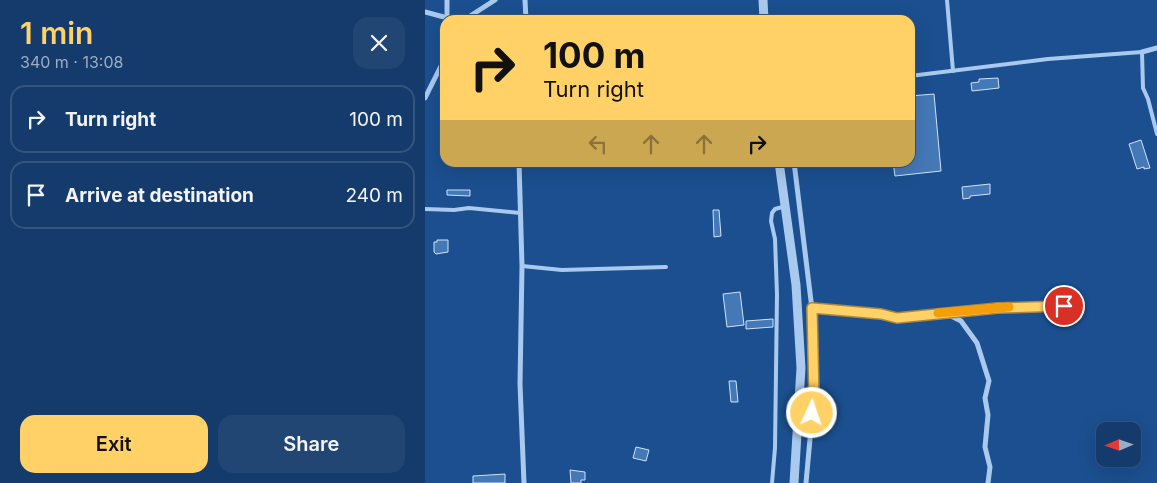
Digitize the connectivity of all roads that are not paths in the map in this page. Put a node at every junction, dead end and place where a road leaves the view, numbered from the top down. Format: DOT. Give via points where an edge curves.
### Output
graph roads {
  1 [pos="447,0"];
  2 [pos="495,0"];
  3 [pos="525,0"];
  4 [pos="763,0"];
  5 [pos="947,0"];
  6 [pos="425,12"];
  7 [pos="440,15"];
  8 [pos="447,15"];
  9 [pos="472,15"];
  10 [pos="526,15"];
  11 [pos="764,15"];
  12 [pos="1157,48"];
  13 [pos="1142,52"];
  14 [pos="440,68"];
  15 [pos="953,71"];
  16 [pos="915,75"];
  17 [pos="425,98"];
  18 [pos="1157,134"];
  19 [pos="519,167"];
  20 [pos="780,167"];
  21 [pos="796,167"];
  22 [pos="786,206"];
  23 [pos="425,209"];
  24 [pos="520,213"];
  25 [pos="522,266"];
  26 [pos="666,267"];
  27 [pos="1069,306"];
  28 [pos="812,308"];
  29 [pos="945,313"];
  30 [pos="524,483"];
  31 [pos="772,483"];
  32 [pos="794,483"];
  33 [pos="806,483"];
  34 [pos="988,483"];
  1 -- 8 [label="street"];
  2 -- 9 [label="street"];
  3 -- 10 [label="street"];
  4 -- 11 [label="street"];
  5 -- 15 [label="lane"];
  6 -- 7 [label="street"];
  12 -- 13 [label="street"];
  13 -- 15 [label="lane"];
  13 -- 18 [label="lane" via="1143,88"];
  14 -- 17 [label="street"];
  15 -- 16 [label="lane"];
  19 -- 24 [label="street"];
  20 -- 22 [label="street"];
  21 -- 28 [label="street"];
  22 -- 31 [label="lane" via="775,209 771,221 775,239 777,294"];
  22 -- 32 [label="street" via="796,285 801,368"];
  23 -- 24 [label="lane" via="469,208"];
  24 -- 25 [label="street"];
  25 -- 26 [label="lane" via="562,270"];
  25 -- 30 [label="street"];
  27 -- 29 [label="street"];
  28 -- 29 [label="street" via="897,318"];
  28 -- 33 [label="street" via="814,396"];
  29 -- 34 [label="street" via="961,322 977,343 989,381 985,398"];
}
